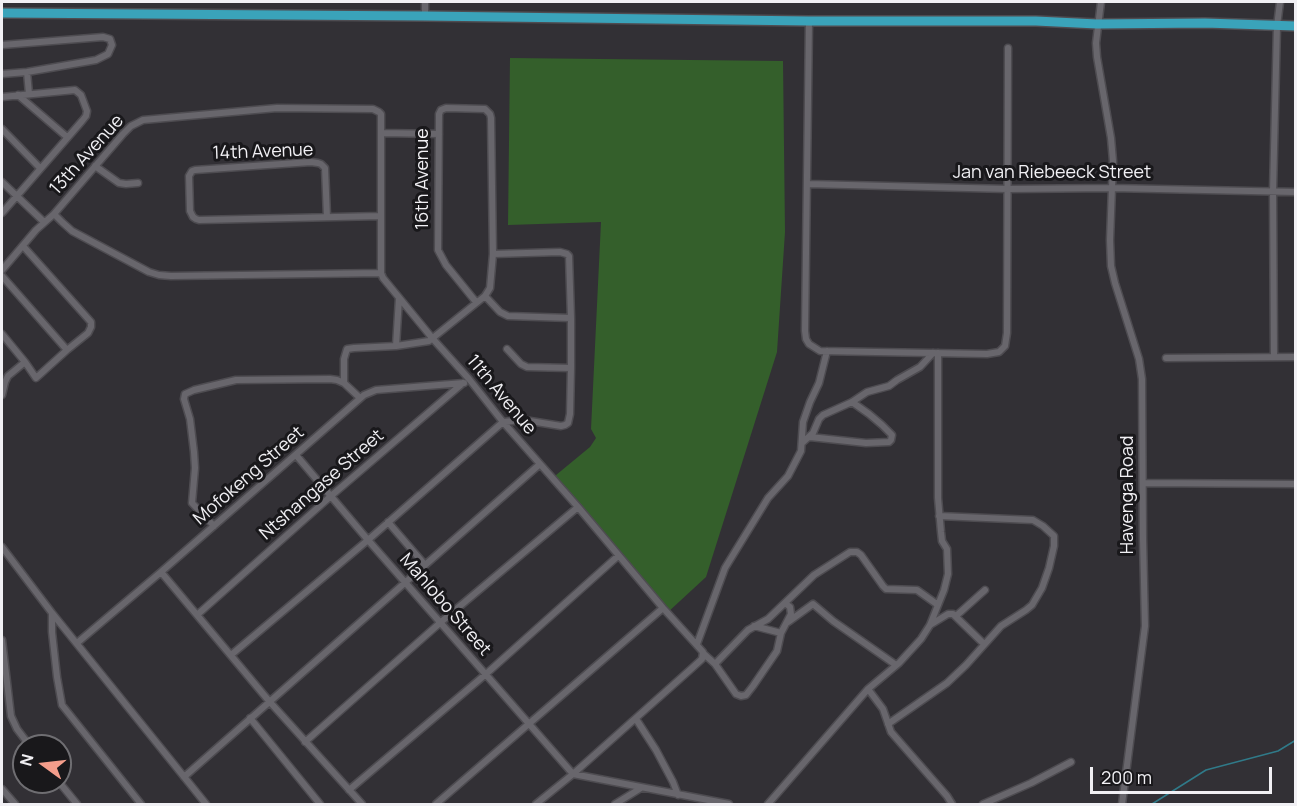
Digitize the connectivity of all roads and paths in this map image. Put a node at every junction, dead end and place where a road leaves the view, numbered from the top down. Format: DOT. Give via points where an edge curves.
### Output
graph roads {
  1 [pos="425,2"];
  2 [pos="1101,2"];
  3 [pos="1280,2"];
  4 [pos="2,13"];
  5 [pos="425,16"];
  6 [pos="809,21"];
  7 [pos="1097,24"];
  8 [pos="1277,26"];
  9 [pos="1296,26"];
  10 [pos="2,45"];
  11 [pos="1008,48"];
  12 [pos="27,72"];
  13 [pos="2,74"];
  14 [pos="29,94"];
  15 [pos="18,95"];
  16 [pos="2,97"];
  17 [pos="2,129"];
  18 [pos="382,133"];
  19 [pos="439,134"];
  20 [pos="67,138"];
  21 [pos="95,166"];
  22 [pos="40,168"];
  23 [pos="2,182"];
  24 [pos="138,183"];
  25 [pos="808,184"];
  26 [pos="1112,188"];
  27 [pos="1008,189"];
  28 [pos="1273,191"];
  29 [pos="1296,192"];
  30 [pos="16,196"];
  31 [pos="2,213"];
  32 [pos="54,213"];
  33 [pos="381,216"];
  34 [pos="327,217"];
  35 [pos="44,222"];
  36 [pos="23,246"];
  37 [pos="493,254"];
  38 [pos="2,270"];
  39 [pos="381,273"];
  40 [pos="2,276"];
  41 [pos="485,296"];
  42 [pos="399,298"];
  43 [pos="476,302"];
  44 [pos="571,318"];
  45 [pos="2,334"];
  46 [pos="433,339"];
  47 [pos="396,346"];
  48 [pos="507,349"];
  49 [pos="67,350"];
  50 [pos="827,351"];
  51 [pos="935,353"];
  52 [pos="1274,357"];
  53 [pos="1296,357"];
  54 [pos="1166,358"];
  55 [pos="25,362"];
  56 [pos="571,368"];
  57 [pos="466,381"];
  58 [pos="344,383"];
  59 [pos="2,395"];
  60 [pos="360,398"];
  61 [pos="852,402"];
  62 [pos="503,422"];
  63 [pos="810,437"];
  64 [pos="802,443"];
  65 [pos="296,455"];
  66 [pos="540,464"];
  67 [pos="1143,483"];
  68 [pos="1296,484"];
  69 [pos="331,496"];
  70 [pos="578,507"];
  71 [pos="939,516"];
  72 [pos="388,522"];
  73 [pos="214,526"];
  74 [pos="368,540"];
  75 [pos="2,547"];
  76 [pos="618,556"];
  77 [pos="425,564"];
  78 [pos="161,572"];
  79 [pos="405,582"];
  80 [pos="985,590"];
  81 [pos="784,603"];
  82 [pos="938,604"];
  83 [pos="663,608"];
  84 [pos="52,613"];
  85 [pos="197,615"];
  86 [pos="956,616"];
  87 [pos="441,622"];
  88 [pos="787,622"];
  89 [pos="930,625"];
  90 [pos="754,626"];
  91 [pos="781,633"];
  92 [pos="2,640"];
  93 [pos="77,644"];
  94 [pos="696,644"];
  95 [pos="984,644"];
  96 [pos="231,655"];
  97 [pos="703,656"];
  98 [pos="716,664"];
  99 [pos="896,665"];
  100 [pos="486,674"];
  101 [pos="868,689"];
  102 [pos="270,701"];
  103 [pos="250,718"];
  104 [pos="636,719"];
  105 [pos="528,723"];
  106 [pos="888,724"];
  107 [pos="21,734"];
  108 [pos="305,742"];
  109 [pos="1071,762"];
  110 [pos="573,774"];
  111 [pos="184,777"];
  112 [pos="642,788"];
  113 [pos="2,789"];
  114 [pos="349,790"];
  115 [pos="678,795"];
  116 [pos="707,803"];
  117 [pos="15,804"];
  118 [pos="141,804"];
  119 [pos="206,804"];
  120 [pos="320,804"];
  121 [pos="362,804"];
  122 [pos="436,804"];
  123 [pos="536,804"];
  124 [pos="615,804"];
  125 [pos="729,804"];
  126 [pos="768,804"];
  127 [pos="952,804"];
  128 [pos="983,804"];
  129 [pos="1122,804"];
  1 -- 5 [label="street"];
  2 -- 7 [label="street, Havenga Road"];
  3 -- 8 [label="street"];
  4 -- 5 [label="highway"];
  5 -- 6 [label="highway"];
  6 -- 7 [label="highway"];
  6 -- 25 [label="street"];
  7 -- 8 [label="highway"];
  7 -- 26 [label="street, Havenga Road" via="1096,57 1111,138"];
  8 -- 9 [label="highway"];
  8 -- 28 [label="street"];
  10 -- 12 [label="street" via="104,37 111,41 111,51 96,60"];
  11 -- 27 [label="street"];
  12 -- 13 [label="street"];
  12 -- 14 [label="street"];
  14 -- 15 [label="street"];
  14 -- 20 [label="street" via="71,90 80,93 86,113"];
  15 -- 16 [label="street"];
  15 -- 20 [label="street"];
  17 -- 22 [label="street"];
  18 -- 19 [label="street"];
  18 -- 21 [label="street, 13th Avenue" via="382,116 373,109 270,108 143,120 131,126"];
  18 -- 33 [label="street"];
  19 -- 37 [label="street, 16th Avenue" via="438,114 444,108 482,109 490,114"];
  19 -- 43 [label="street, 16th Avenue" via="438,250"];
  20 -- 22 [label="street"];
  21 -- 24 [label="street" via="119,183"];
  21 -- 32 [label="street, 13th Avenue"];
  22 -- 30 [label="street"];
  23 -- 30 [label="street"];
  25 -- 27 [label="street, Jan van Riebeeck Street"];
  25 -- 50 [label="street" via="805,331 812,347"];
  26 -- 27 [label="street, Jan van Riebeeck Street"];
  26 -- 28 [label="street, Jan van Riebeeck Street"];
  26 -- 67 [label="street, Havenga Road" via="1113,274 1141,367"];
  27 -- 51 [label="street" via="1005,346 996,353"];
  28 -- 29 [label="street, Jan van Riebeeck Street"];
  28 -- 52 [label="street"];
  30 -- 31 [label="street"];
  30 -- 35 [label="street"];
  32 -- 35 [label="street"];
  32 -- 39 [label="street, 13th Avenue" via="72,231 159,275"];
  33 -- 34 [label="street, 14th Avenue"];
  33 -- 39 [label="street"];
  34 -- 34 [label="street, 14th Avenue" via="196,219 190,211 189,176 195,170 318,163 325,168"];
  35 -- 36 [label="street"];
  36 -- 38 [label="street"];
  36 -- 49 [label="street" via="91,322 90,330"];
  37 -- 41 [label="street, 16th Avenue" via="490,288"];
  37 -- 44 [label="street" via="567,254"];
  39 -- 42 [label="street, 11th Avenue"];
  40 -- 49 [label="street"];
  41 -- 43 [label="street"];
  41 -- 44 [label="street" via="508,316"];
  42 -- 46 [label="street, 11th Avenue"];
  42 -- 47 [label="street"];
  43 -- 46 [label="street"];
  44 -- 56 [label="street"];
  45 -- 55 [label="street"];
  46 -- 47 [label="street"];
  46 -- 57 [label="street, 11th Avenue"];
  47 -- 58 [label="street" via="347,349"];
  48 -- 56 [label="street" via="527,367"];
  49 -- 55 [label="street" via="36,378"];
  50 -- 51 [label="street"];
  50 -- 64 [label="street" via="803,422"];
  51 -- 61 [label="street" via="889,386 867,392"];
  51 -- 71 [label="street"];
  52 -- 53 [label="street"];
  52 -- 54 [label="street"];
  55 -- 59 [label="street" via="8,376"];
  56 -- 62 [label="street" via="570,414 566,425"];
  57 -- 60 [label="street, Mofokeng Street" via="376,390"];
  57 -- 62 [label="street, 11th Avenue"];
  57 -- 69 [label="street, Ntshangase Street"];
  58 -- 60 [label="street"];
  58 -- 73 [label="street" via="330,379 236,380 185,394 194,452 192,503"];
  60 -- 65 [label="street, Mofokeng Street"];
  61 -- 63 [label="street" via="821,417"];
  61 -- 63 [label="street" via="882,425 891,435 889,442"];
  62 -- 66 [label="street, 11th Avenue"];
  62 -- 72 [label="street"];
  63 -- 64 [label="street"];
  64 -- 94 [label="street" via="788,476 768,498 725,568"];
  65 -- 69 [label="street, Mahlobo Street"];
  65 -- 73 [label="street, Mofokeng Street"];
  66 -- 70 [label="street, 11th Avenue"];
  66 -- 77 [label="street"];
  67 -- 68 [label="street"];
  67 -- 129 [label="street, Havenga Road" via="1145,626"];
  69 -- 74 [label="street, Mahlobo Street"];
  69 -- 85 [label="street, Ntshangase Street"];
  70 -- 76 [label="street, 11th Avenue"];
  70 -- 87 [label="street"];
  71 -- 82 [label="street" via="948,574"];
  71 -- 95 [label="street" via="1033,520 1054,536 1050,568 1037,598 1000,626"];
  72 -- 74 [label="street"];
  72 -- 77 [label="street"];
  73 -- 78 [label="street, Mofokeng Street"];
  74 -- 79 [label="street, Mahlobo Street"];
  74 -- 96 [label="street"];
  75 -- 84 [label="street"];
  76 -- 83 [label="street, 11th Avenue"];
  76 -- 100 [label="street"];
  77 -- 79 [label="street"];
  78 -- 85 [label="street"];
  78 -- 93 [label="street, Mofokeng Street"];
  79 -- 87 [label="street, Mahlobo Street"];
  79 -- 102 [label="street"];
  80 -- 86 [label="street"];
  81 -- 82 [label="street" via="819,570 854,552 865,559 884,588 917,590"];
  81 -- 88 [label="street" via="791,610"];
  81 -- 90 [label="street"];
  82 -- 89 [label="street"];
  83 -- 94 [label="street, 11th Avenue"];
  83 -- 105 [label="street"];
  84 -- 93 [label="street"];
  84 -- 118 [label="street" via="62,705"];
  85 -- 96 [label="street"];
  86 -- 89 [label="street" via="950,614"];
  86 -- 95 [label="street"];
  87 -- 100 [label="street, Mahlobo Street"];
  87 -- 108 [label="street"];
  88 -- 91 [label="street"];
  88 -- 99 [label="street" via="813,604"];
  89 -- 99 [label="street"];
  90 -- 91 [label="street"];
  90 -- 98 [label="street"];
  91 -- 98 [label="street, 11th Avenue" via="774,657 746,695 736,694"];
  92 -- 107 [label="street" via="11,716"];
  93 -- 111 [label="street"];
  94 -- 97 [label="street, 11th Avenue"];
  95 -- 106 [label="street" via="947,683"];
  96 -- 102 [label="street"];
  97 -- 98 [label="street, 11th Avenue"];
  97 -- 104 [label="street"];
  99 -- 101 [label="street"];
  100 -- 105 [label="street, Mahlobo Street"];
  100 -- 114 [label="street"];
  101 -- 106 [label="street" via="883,709"];
  101 -- 126 [label="street"];
  102 -- 103 [label="street"];
  102 -- 108 [label="street"];
  103 -- 111 [label="street"];
  103 -- 120 [label="street"];
  104 -- 110 [label="street"];
  104 -- 115 [label="street" via="657,750"];
  105 -- 110 [label="street, Mahlobo Street"];
  105 -- 122 [label="street"];
  106 -- 127 [label="street"];
  108 -- 114 [label="street"];
  109 -- 128 [label="street"];
  110 -- 112 [label="street"];
  110 -- 123 [label="street"];
  111 -- 119 [label="street"];
  112 -- 115 [label="street"];
  112 -- 124 [label="street"];
  113 -- 117 [label="street"];
  114 -- 121 [label="street"];
  115 -- 116 [label="street"];
  116 -- 125 [label="street"];
}
